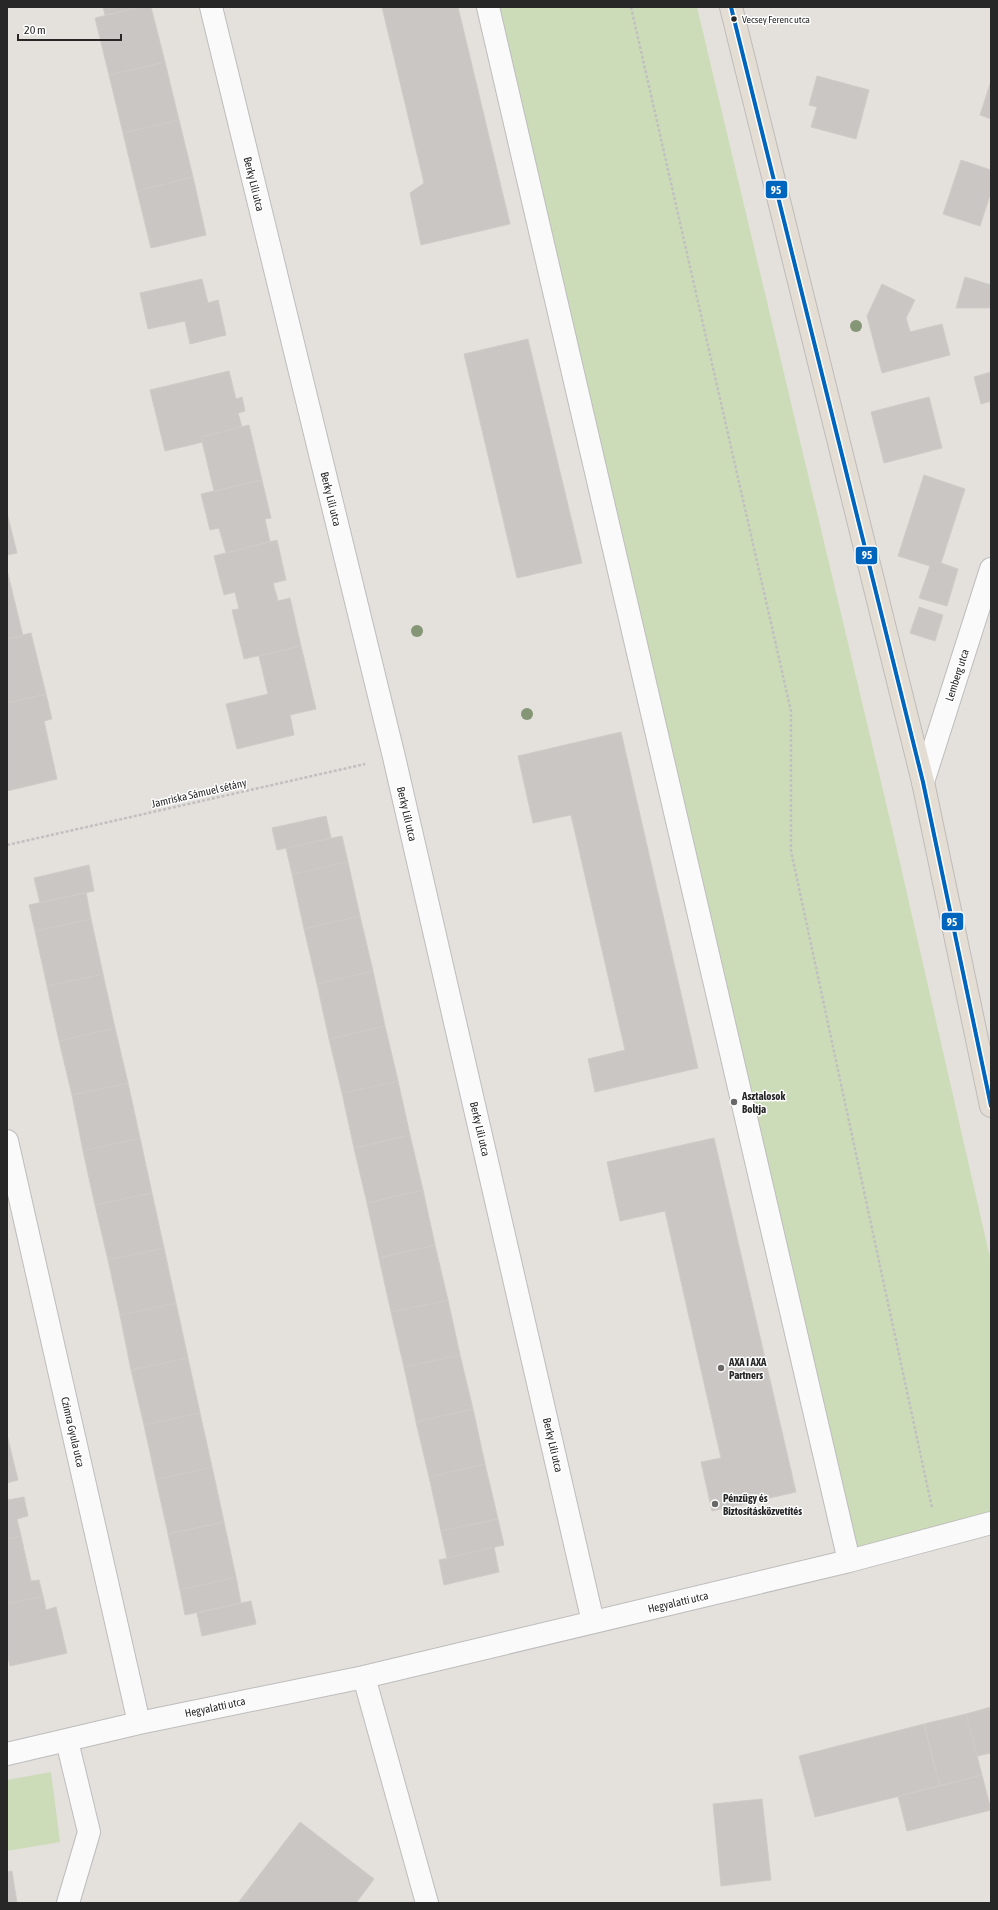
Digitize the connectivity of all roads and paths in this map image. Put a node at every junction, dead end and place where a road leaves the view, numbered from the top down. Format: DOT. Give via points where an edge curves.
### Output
graph roads {
  1 [pos="212,7"];
  2 [pos="488,7"];
  3 [pos="631,7"];
  4 [pos="731,7"];
  5 [pos="991,569"];
  6 [pos="394,757"];
  7 [pos="923,782"];
  8 [pos="7,845"];
  9 [pos="991,1106"];
  10 [pos="7,1140"];
  11 [pos="991,1523"];
  12 [pos="938,1538"];
  13 [pos="849,1562"];
  14 [pos="593,1622"];
  15 [pos="364,1677"];
  16 [pos="139,1723"];
  17 [pos="67,1741"];
  18 [pos="7,1754"];
  19 [pos="68,1903"];
  20 [pos="427,1903"];
  1 -- 6 [label="street, Berky Lili utca"];
  2 -- 13 [label="street"];
  3 -- 12 [label="path" via="791,711 791,851"];
  4 -- 7 [label="main road"];
  5 -- 7 [label="street, Lemberg utca"];
  6 -- 8 [label="path, Jamriska Sámuel sétány"];
  6 -- 14 [label="street, Berky Lili utca"];
  7 -- 9 [label="main road"];
  10 -- 16 [label="street, Czimra Gyula utca"];
  11 -- 12 [label="street, Hegyalatti utca"];
  12 -- 13 [label="street, Hegyalatti utca"];
  13 -- 14 [label="street, Hegyalatti utca"];
  14 -- 15 [label="street, Hegyalatti utca"];
  15 -- 16 [label="street, Hegyalatti utca"];
  15 -- 20 [label="street"];
  16 -- 17 [label="street, Hegyalatti utca"];
  17 -- 18 [label="street, Hegyalatti utca"];
  17 -- 19 [label="street" via="89,1832"];
}
